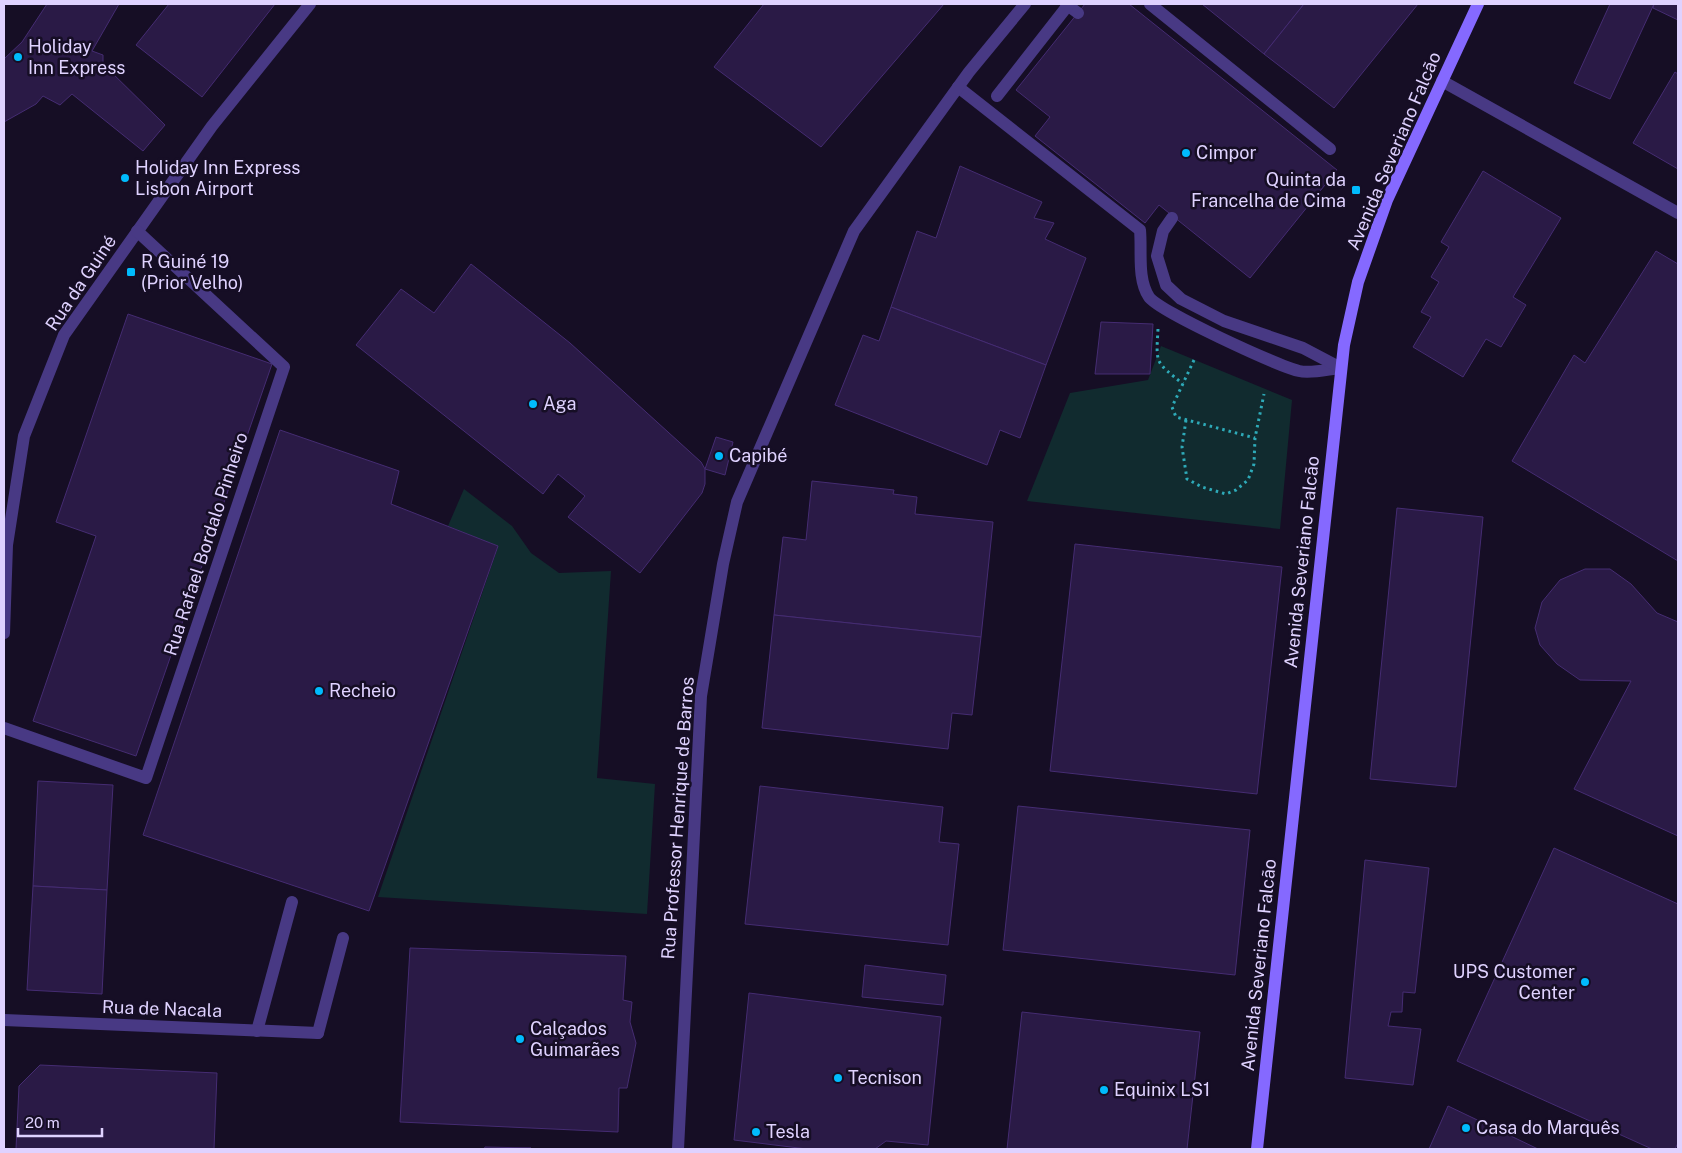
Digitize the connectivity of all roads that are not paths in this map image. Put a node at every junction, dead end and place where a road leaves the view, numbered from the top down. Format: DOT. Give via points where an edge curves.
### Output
graph roads {
  1 [pos="310,4"];
  2 [pos="1025,4"];
  3 [pos="1150,4"];
  4 [pos="1478,4"];
  5 [pos="1070,6"];
  6 [pos="1442,81"];
  7 [pos="958,87"];
  8 [pos="998,96"];
  9 [pos="1330,150"];
  10 [pos="1678,213"];
  11 [pos="1172,218"];
  12 [pos="138,231"];
  13 [pos="1341,368"];
  14 [pos="4,633"];
  15 [pos="4,728"];
  16 [pos="292,902"];
  17 [pos="343,938"];
  18 [pos="4,1020"];
  19 [pos="257,1031"];
  20 [pos="678,1149"];
  21 [pos="1257,1149"];
  1 -- 12 [label="street, Rua da Guiné" via="212,126"];
  2 -- 7 [label="street, Rua Professor Henrique de Barros"];
  3 -- 9 [label="street"];
  4 -- 6 [label="street, Avenida Severiano Falcão"];
  5 -- 8 [label="street"];
  6 -- 10 [label="street"];
  6 -- 13 [label="street, Avenida Severiano Falcão" via="1406,157 1369,248 1350,316"];
  7 -- 13 [label="street" via="1140,230 1141,282 1150,298 1184,320 1300,372"];
  7 -- 20 [label="street, Rua Professor Henrique de Barros" via="854,231 737,502 700,696"];
  11 -- 13 [label="street" via="1163,230 1158,256 1166,285 1181,299 1224,321 1303,348"];
  12 -- 14 [label="street, Rua da Guiné" via="64,335 24,436 7,545"];
  12 -- 15 [label="street, Rua Rafael Bordalo Pinheiro" via="284,367 146,778"];
  13 -- 21 [label="street, Avenida Severiano Falcão"];
  16 -- 19 [label="street"];
  17 -- 19 [label="street, Rua de Nacala" via="318,1033"];
  18 -- 19 [label="street, Rua de Nacala"];
}
